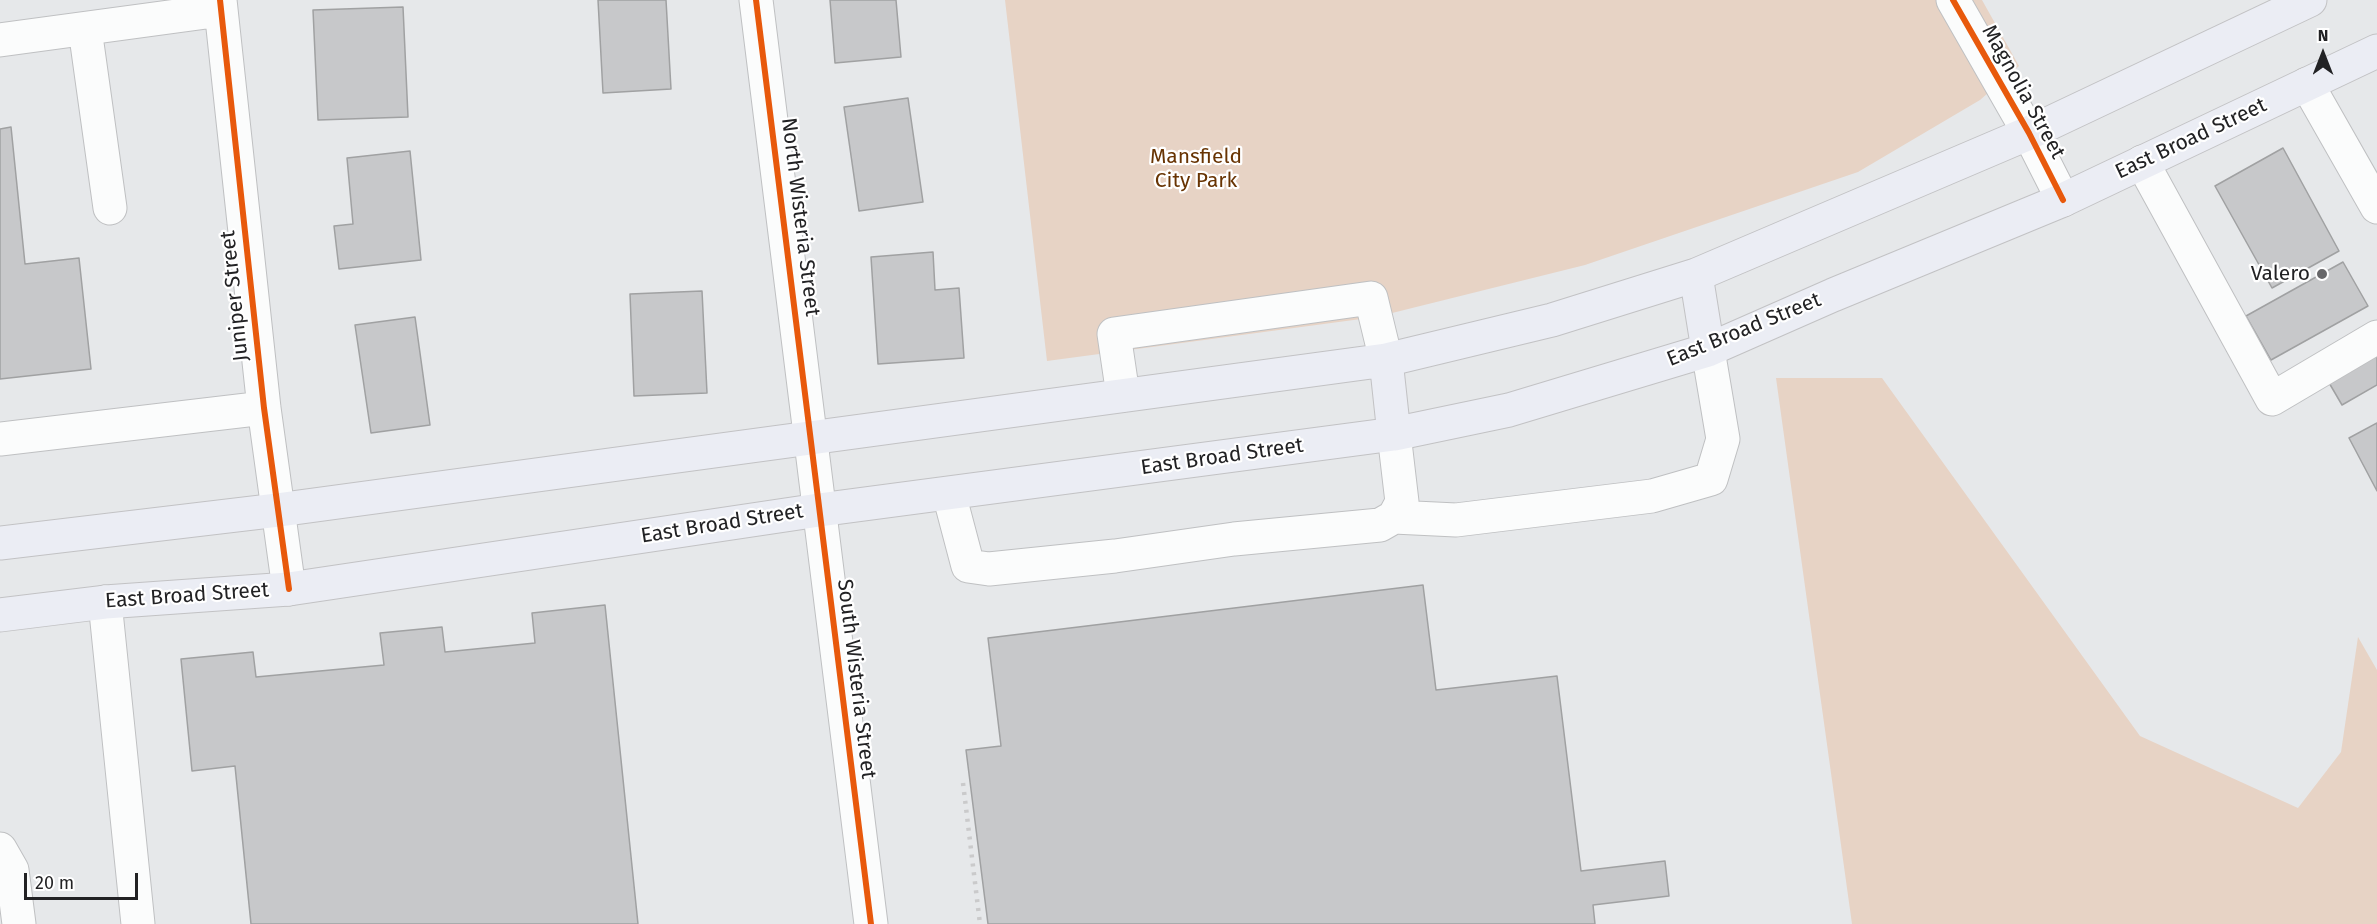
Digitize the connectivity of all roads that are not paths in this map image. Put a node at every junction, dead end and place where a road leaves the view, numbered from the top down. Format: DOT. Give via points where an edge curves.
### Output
graph roads {
  1 [pos="756,0"];
  2 [pos="1953,0"];
  3 [pos="2310,0"];
  4 [pos="221,5"];
  5 [pos="85,29"];
  6 [pos="0,40"];
  7 [pos="2377,51"];
  8 [pos="2307,84"];
  9 [pos="2029,133"];
  10 [pos="2142,162"];
  11 [pos="2062,200"];
  12 [pos="2377,207"];
  13 [pos="110,208"];
  14 [pos="1696,276"];
  15 [pos="2377,337"];
  16 [pos="1708,350"];
  17 [pos="1386,360"];
  18 [pos="1123,395"];
  19 [pos="264,408"];
  20 [pos="1395,434"];
  21 [pos="811,438"];
  22 [pos="0,439"];
  23 [pos="949,494"];
  24 [pos="278,510"];
  25 [pos="819,510"];
  26 [pos="1394,517"];
  27 [pos="0,543"];
  28 [pos="289,589"];
  29 [pos="105,602"];
  30 [pos="0,615"];
  31 [pos="0,849"];
  32 [pos="19,924"];
  33 [pos="138,924"];
  34 [pos="871,924"];
  1 -- 21 [label="street, North Wisteria Street"];
  2 -- 9 [label="street, Magnolia Street"];
  3 -- 9 [label="main road"];
  4 -- 5 [label="street"];
  4 -- 19 [label="street, Juniper Street"];
  5 -- 6 [label="street"];
  5 -- 13 [label="street"];
  7 -- 8 [label="main road, East Broad Street"];
  8 -- 10 [label="main road, East Broad Street"];
  8 -- 12 [label="street"];
  9 -- 11 [label="street, Magnolia Street"];
  9 -- 14 [label="main road"];
  10 -- 11 [label="main road, East Broad Street"];
  10 -- 15 [label="street" via="2272,399"];
  11 -- 16 [label="main road, East Broad Street"];
  14 -- 16 [label="main road"];
  14 -- 17 [label="main road" via="1552,320"];
  16 -- 20 [label="main road, East Broad Street" via="1509,410"];
  16 -- 26 [label="street" via="1723,439 1711,479 1652,496 1456,520"];
  17 -- 18 [label="main road"];
  17 -- 18 [label="street" via="1371,298 1114,334"];
  17 -- 20 [label="main road"];
  18 -- 21 [label="main road"];
  19 -- 22 [label="street"];
  19 -- 24 [label="street, Juniper Street"];
  20 -- 23 [label="main road, East Broad Street"];
  20 -- 26 [label="street" via="1402,502"];
  21 -- 24 [label="main road"];
  21 -- 25 [label="street, South Wisteria Street"];
  23 -- 25 [label="main road, East Broad Street"];
  23 -- 26 [label="street" via="968,566 990,569 1380,525"];
  24 -- 27 [label="main road"];
  24 -- 28 [label="street, Juniper Street"];
  25 -- 28 [label="main road, East Broad Street"];
  25 -- 34 [label="street, South Wisteria Street"];
  28 -- 29 [label="main road, East Broad Street"];
  29 -- 30 [label="main road, East Broad Street"];
  29 -- 33 [label="street"];
  31 -- 32 [label="street" via="12,870"];
}
